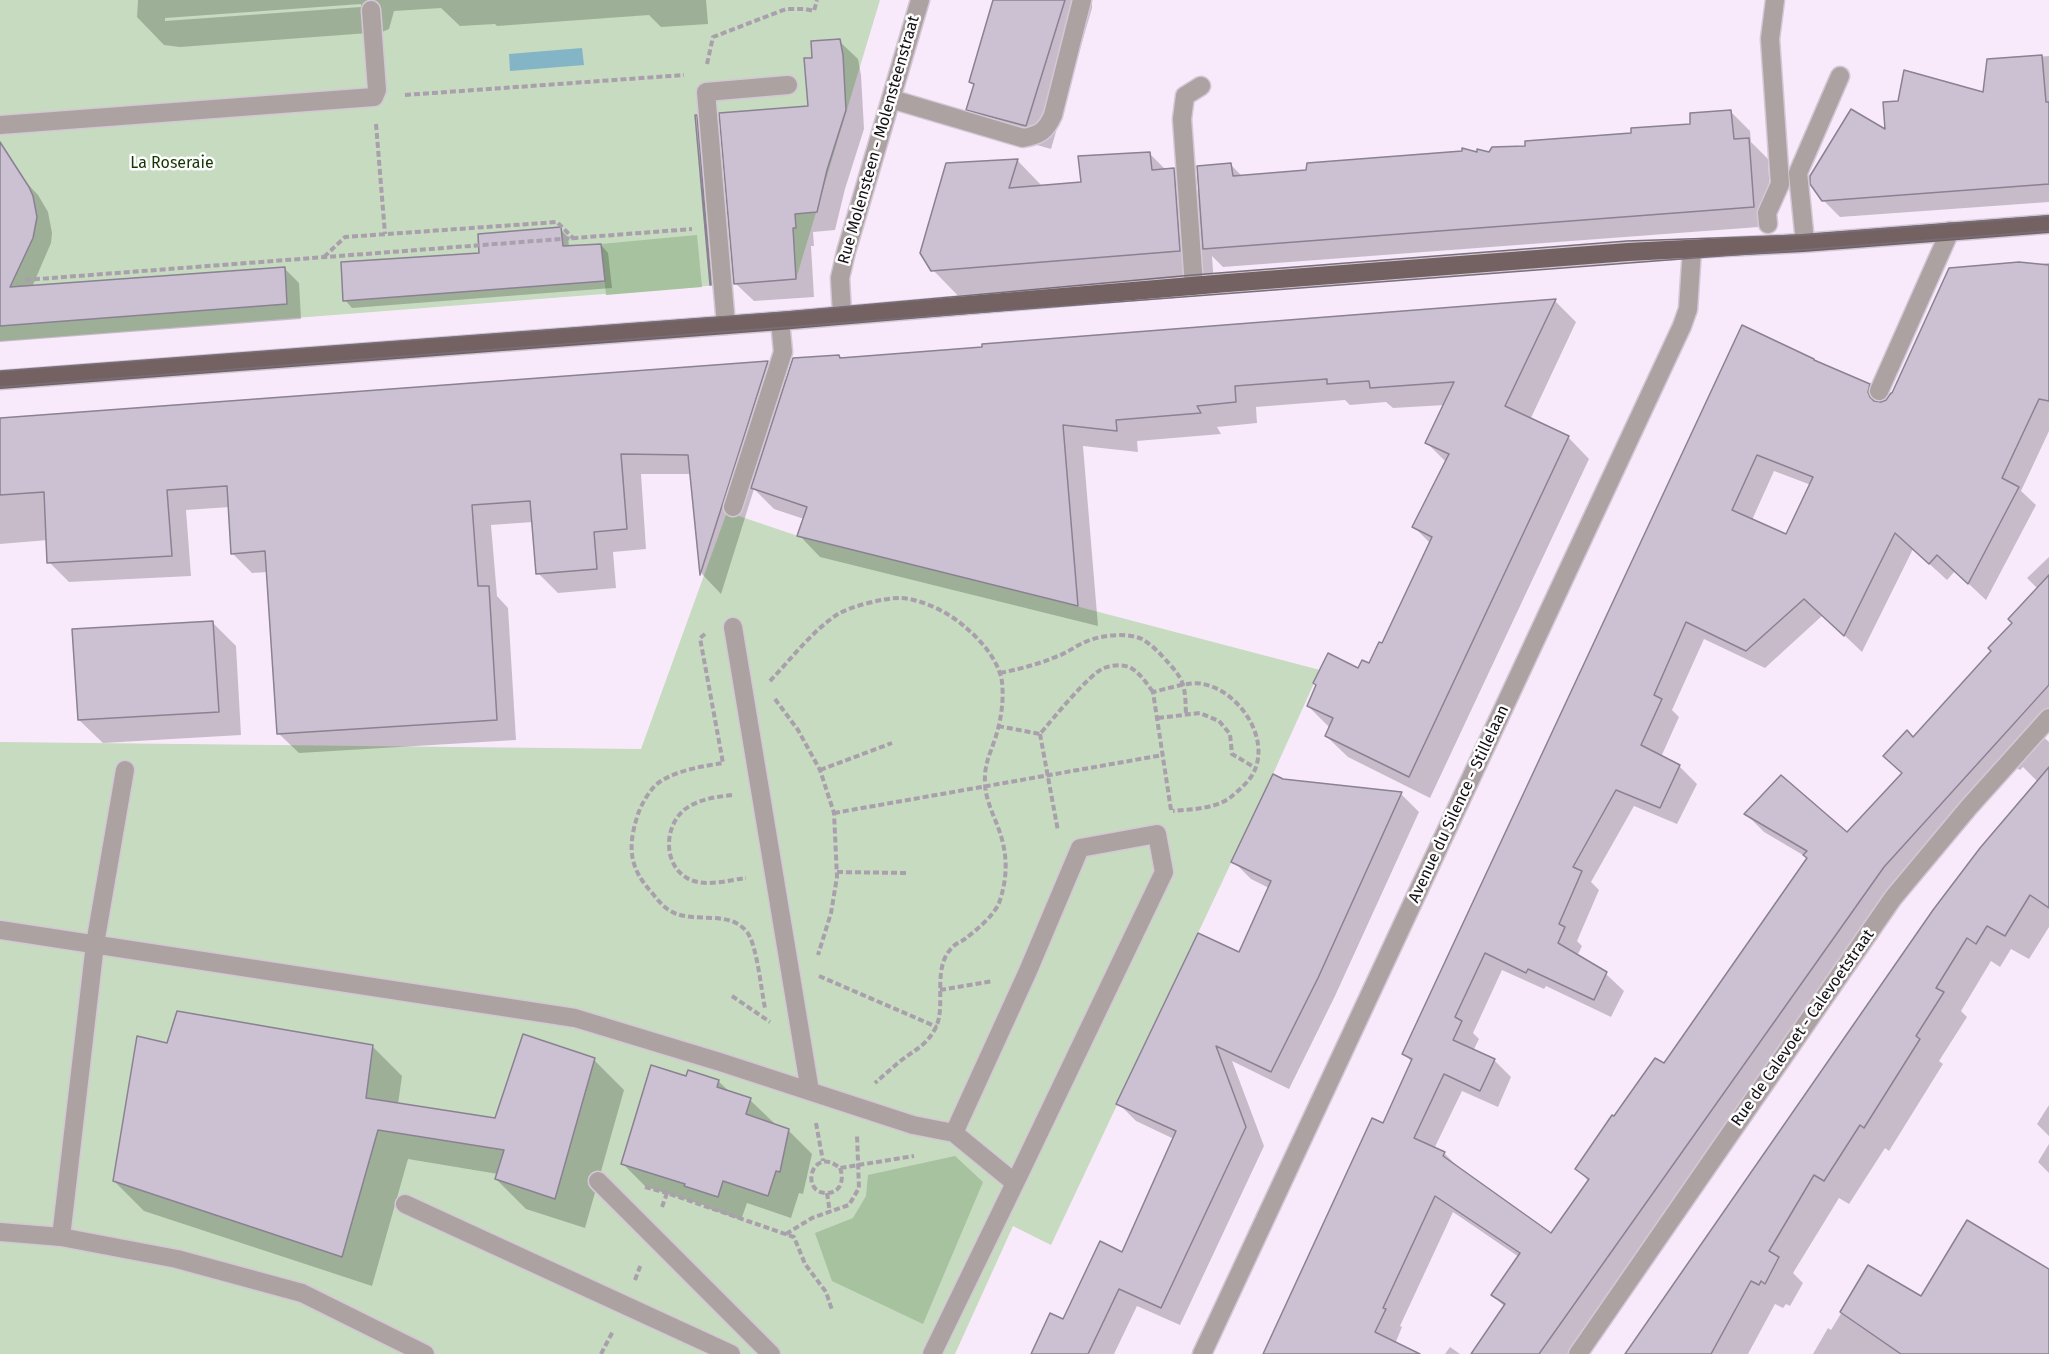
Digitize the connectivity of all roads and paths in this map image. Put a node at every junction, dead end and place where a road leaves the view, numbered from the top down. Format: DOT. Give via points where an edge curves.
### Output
graph roads {
  1 [pos="817,0"];
  2 [pos="920,0"];
  3 [pos="1082,0"];
  4 [pos="1775,0"];
  5 [pos="371,10"];
  6 [pos="704,73"];
  7 [pos="1840,76"];
  8 [pos="788,85"];
  9 [pos="1201,86"];
  10 [pos="706,92"];
  11 [pos="374,97"];
  12 [pos="891,99"];
  13 [pos="0,125"];
  14 [pos="1768,224"];
  15 [pos="2049,224"];
  16 [pos="717,227"];
  17 [pos="1950,231"];
  18 [pos="385,234"];
  19 [pos="574,239"];
  20 [pos="1805,242"];
  21 [pos="1692,249"];
  22 [pos="324,257"];
  23 [pos="26,280"];
  24 [pos="1194,286"];
  25 [pos="842,315"];
  26 [pos="780,321"];
  27 [pos="726,325"];
  28 [pos="0,380"];
  29 [pos="1879,391"];
  30 [pos="733,507"];
  31 [pos="733,627"];
  32 [pos="1000,673"];
  33 [pos="1185,686"];
  34 [pos="1153,692"];
  35 [pos="746,706"];
  36 [pos="1186,715"];
  37 [pos="1158,718"];
  38 [pos="2049,718"];
  39 [pos="998,726"];
  40 [pos="798,730"];
  41 [pos="1040,734"];
  42 [pos="892,743"];
  43 [pos="1163,755"];
  44 [pos="1254,767"];
  45 [pos="124,770"];
  46 [pos="820,771"];
  47 [pos="1048,776"];
  48 [pos="985,787"];
  49 [pos="760,792"];
  50 [pos="1171,811"];
  51 [pos="834,813"];
  52 [pos="1158,834"];
  53 [pos="1080,848"];
  54 [pos="837,872"];
  55 [pos="906,873"];
  56 [pos="774,874"];
  57 [pos="0,930"];
  58 [pos="95,944"];
  59 [pos="815,963"];
  60 [pos="1028,971"];
  61 [pos="940,990"];
  62 [pos="796,1005"];
  63 [pos="767,1020"];
  64 [pos="937,1027"];
  65 [pos="810,1091"];
  66 [pos="862,1108"];
  67 [pos="954,1133"];
  68 [pos="925,1154"];
  69 [pos="858,1165"];
  70 [pos="840,1168"];
  71 [pos="598,1181"];
  72 [pos="1015,1183"];
  73 [pos="827,1193"];
  74 [pos="405,1204"];
  75 [pos="830,1213"];
  76 [pos="0,1232"];
  77 [pos="786,1234"];
  78 [pos="61,1237"];
  79 [pos="425,1354"];
  80 [pos="731,1354"];
  81 [pos="771,1354"];
  82 [pos="932,1354"];
  83 [pos="1202,1354"];
  84 [pos="1578,1354"];
  1 -- 6 [label="path" via="814,11 786,9 713,37"];
  2 -- 12 [label="street, Rue Molensteen - Molensteenstraat"];
  3 -- 12 [label="street" via="1053,115 1047,128 1037,135 1023,138"];
  4 -- 14 [label="street" via="1770,39 1780,184 1767,213"];
  5 -- 11 [label="street" via="377,90"];
  6 -- 10 [label="path"];
  6 -- 11 [label="path"];
  7 -- 20 [label="street" via="1798,173"];
  8 -- 10 [label="street"];
  9 -- 24 [label="street" via="1185,96 1182,119"];
  10 -- 16 [label="street"];
  11 -- 13 [label="street"];
  11 -- 18 [label="path"];
  12 -- 25 [label="street, Rue Molensteen - Molensteenstraat" via="840,278"];
  15 -- 17 [label="main road"];
  16 -- 19 [label="path"];
  16 -- 27 [label="street"];
  17 -- 20 [label="main road"];
  17 -- 29 [label="street"];
  18 -- 19 [label="path" via="557,222"];
  18 -- 22 [label="path" via="345,237"];
  19 -- 22 [label="path"];
  20 -- 21 [label="main road"];
  21 -- 24 [label="main road"];
  21 -- 83 [label="street, Avenue du Silence - Stillelaan" via="1688,309 1682,326"];
  22 -- 23 [label="path"];
  24 -- 25 [label="main road"];
  25 -- 26 [label="main road"];
  26 -- 27 [label="main road"];
  26 -- 30 [label="street" via="783,352"];
  27 -- 28 [label="main road"];
  31 -- 35 [label="street"];
  31 -- 63 [label="path" via="713,628 700,638 723,763 681,772 660,782 642,803 632,834 631,855 640,880 666,908 683,918 732,921 746,932 753,946"];
  32 -- 33 [label="path" via="1044,662 1102,636 1125,636 1142,639 1161,654"];
  32 -- 35 [label="path" via="976,636 953,616 900,598 864,604 839,614"];
  32 -- 39 [label="path" via="1002,707"];
  33 -- 34 [label="path"];
  33 -- 36 [label="path"];
  33 -- 44 [label="path" via="1202,684 1225,692 1244,710 1256,732 1258,757"];
  34 -- 37 [label="path"];
  34 -- 41 [label="path" via="1130,667 1102,668"];
  35 -- 49 [label="street"];
  36 -- 37 [label="path"];
  36 -- 44 [label="path" via="1200,713 1219,721 1230,734 1232,754"];
  37 -- 43 [label="path"];
  38 -- 84 [label="street, Rue de Calevoet - Calevoetstraat" via="1893,898"];
  39 -- 41 [label="path"];
  39 -- 48 [label="path" via="985,763"];
  40 -- 46 [label="path"];
  41 -- 47 [label="path"];
  42 -- 46 [label="path"];
  43 -- 47 [label="path"];
  43 -- 50 [label="path"];
  44 -- 50 [label="path" via="1251,777 1230,798 1209,807"];
  45 -- 58 [label="street"];
  46 -- 51 [label="path"];
  47 -- 48 [label="path"];
  47 -- 53 [label="path" via="1059,839"];
  48 -- 51 [label="path"];
  48 -- 61 [label="path" via="1007,865 998,905 978,929 950,950 940,971"];
  49 -- 56 [label="street"];
  49 -- 56 [label="path" via="713,797 684,810 675,820 668,846 671,859 688,879 707,882"];
  50 -- 52 [label="path"];
  51 -- 54 [label="path"];
  52 -- 53 [label="street"];
  52 -- 72 [label="street" via="1164,872"];
  53 -- 60 [label="street"];
  54 -- 55 [label="path"];
  54 -- 59 [label="path" via="831,913"];
  56 -- 62 [label="street"];
  57 -- 58 [label="street"];
  58 -- 65 [label="street" via="575,1018"];
  58 -- 78 [label="street"];
  60 -- 61 [label="path" via="998,981"];
  60 -- 67 [label="street"];
  61 -- 64 [label="path"];
  62 -- 64 [label="path" via="812,973"];
  62 -- 65 [label="street"];
  64 -- 66 [label="path" via="920,1049 875,1084"];
  65 -- 66 [label="street"];
  66 -- 67 [label="street"];
  66 -- 69 [label="path" via="857,1130"];
  67 -- 72 [label="street"];
  68 -- 69 [label="path"];
  69 -- 70 [label="path"];
  69 -- 75 [label="path" via="859,1188 849,1205"];
  70 -- 73 [label="path" via="841,1185"];
  70 -- 73 [label="path" via="823,1161 811,1173 811,1183"];
  71 -- 81 [label="street"];
  72 -- 82 [label="street"];
  73 -- 75 [label="path"];
  74 -- 80 [label="street"];
  75 -- 77 [label="path" via="812,1218"];
  76 -- 78 [label="street"];
  78 -- 79 [label="street" via="177,1259 302,1293"];
}
